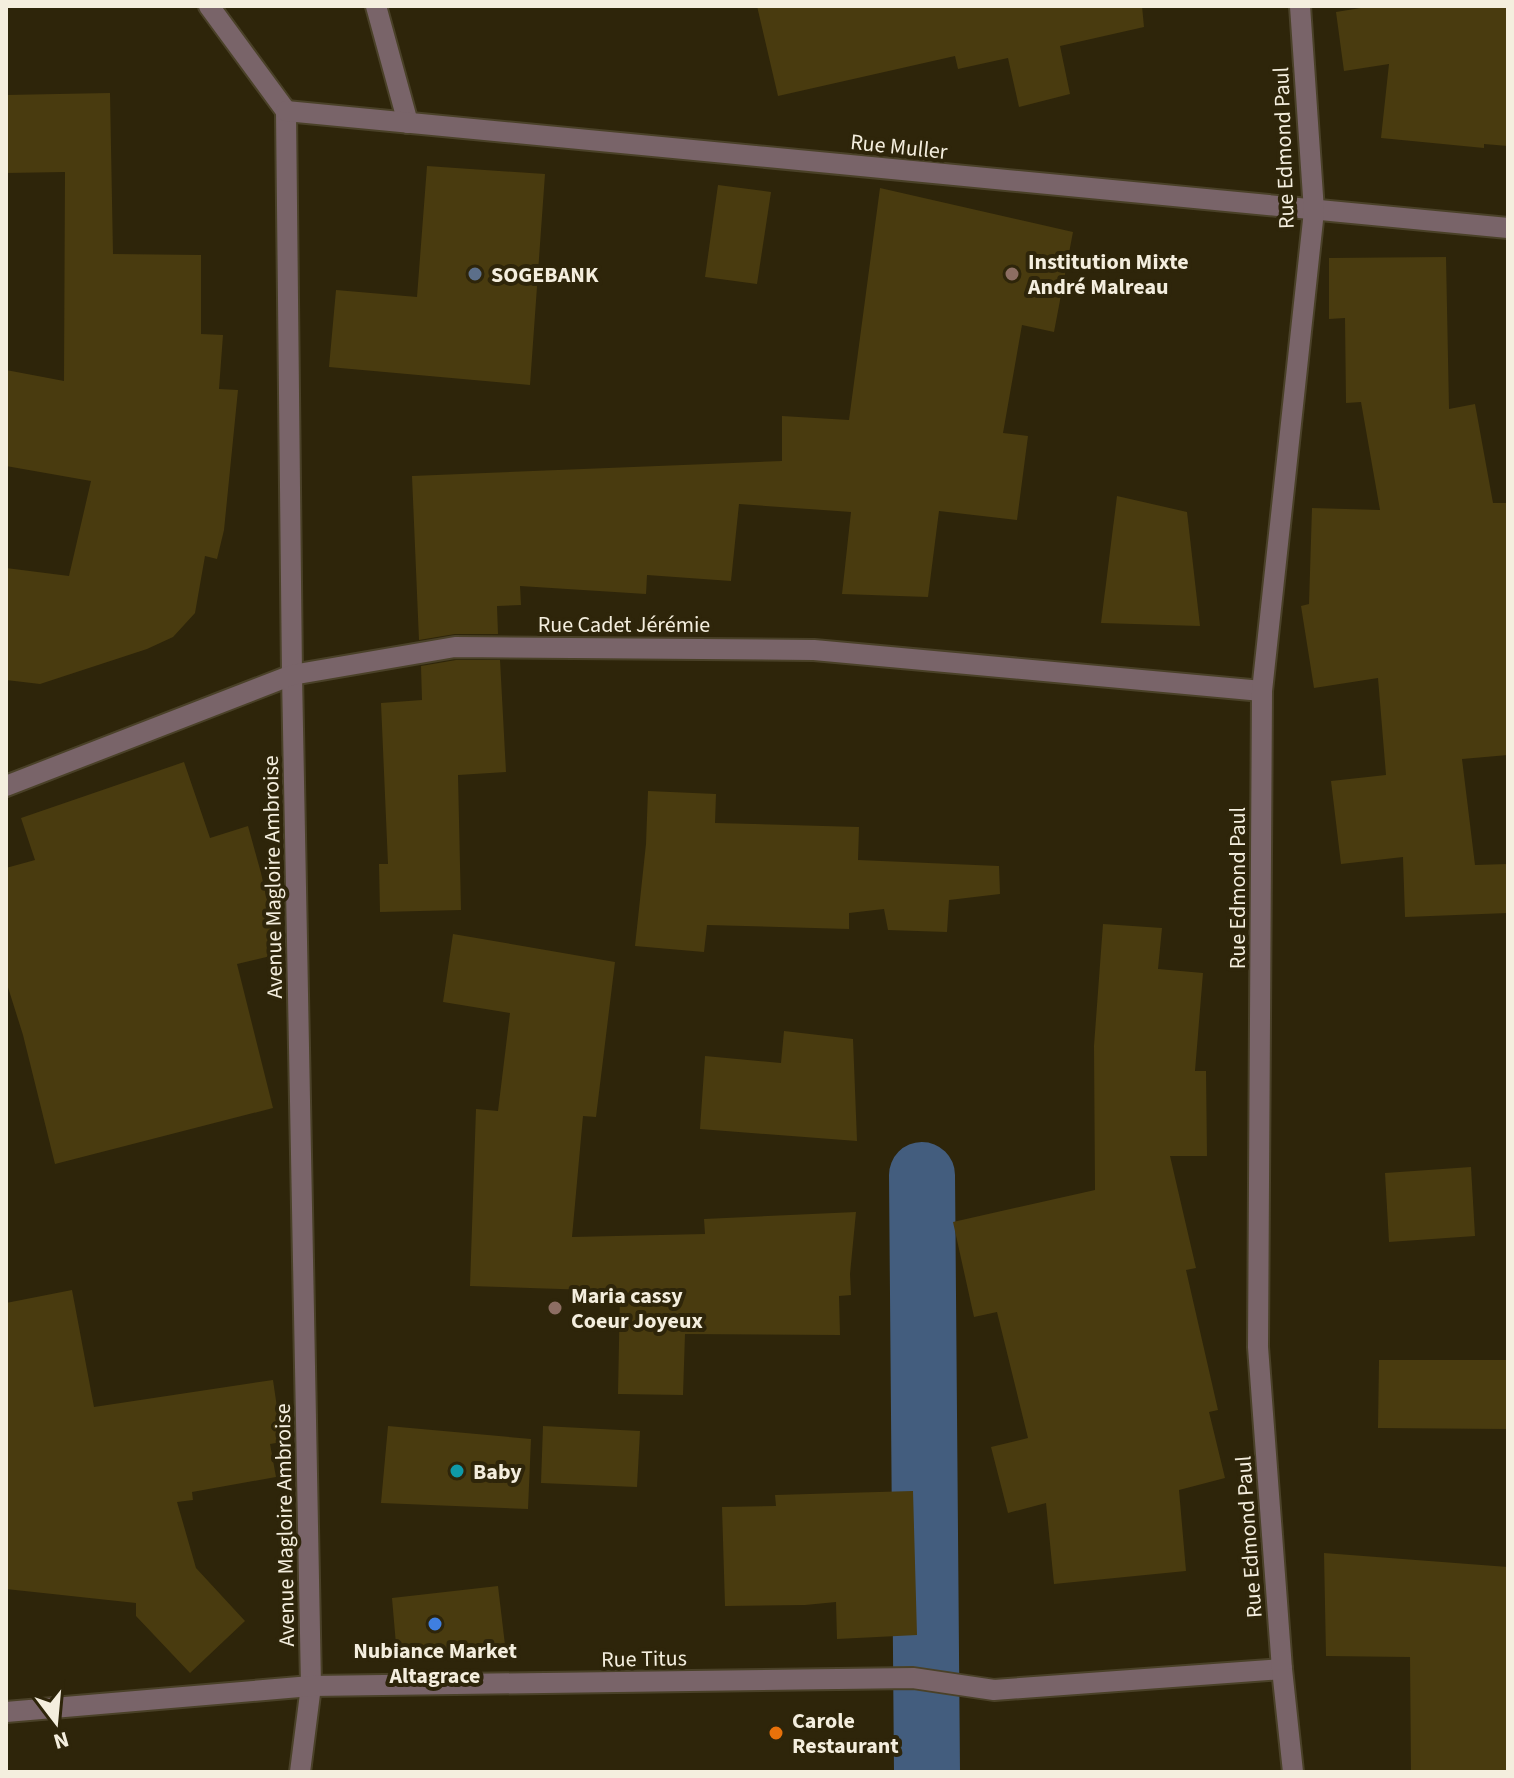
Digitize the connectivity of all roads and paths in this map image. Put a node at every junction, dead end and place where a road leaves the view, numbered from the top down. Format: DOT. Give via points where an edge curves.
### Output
graph roads {
  1 [pos="209,6"];
  2 [pos="376,6"];
  3 [pos="1300,6"];
  4 [pos="286,111"];
  5 [pos="408,123"];
  6 [pos="1314,211"];
  7 [pos="1508,228"];
  8 [pos="292,675"];
  9 [pos="1262,691"];
  10 [pos="6,786"];
  11 [pos="1282,1669"];
  12 [pos="311,1686"];
  13 [pos="6,1712"];
  14 [pos="300,1772"];
  15 [pos="1293,1772"];
  1 -- 4 [label="street"];
  2 -- 5 [label="street"];
  3 -- 6 [label="street, Rue Edmond Paul"];
  4 -- 5 [label="street, Rue Muller"];
  4 -- 8 [label="street, Avenue Magloire Ambroise"];
  5 -- 6 [label="street, Rue Muller"];
  6 -- 7 [label="street, Rue Muller"];
  6 -- 9 [label="street, Rue Edmond Paul"];
  8 -- 9 [label="street, Rue Cadet Jérémie" via="455,647 814,650"];
  8 -- 10 [label="street, Rue Cadet Jérémie"];
  8 -- 12 [label="street, Avenue Magloire Ambroise"];
  9 -- 11 [label="street, Rue Edmond Paul" via="1258,1347"];
  11 -- 12 [label="street, Rue Titus" via="994,1690 913,1678"];
  11 -- 15 [label="street, Rue Edmond Paul"];
  12 -- 13 [label="street, Rue Titus"];
  12 -- 14 [label="street, Avenue Magloire Ambroise"];
}
